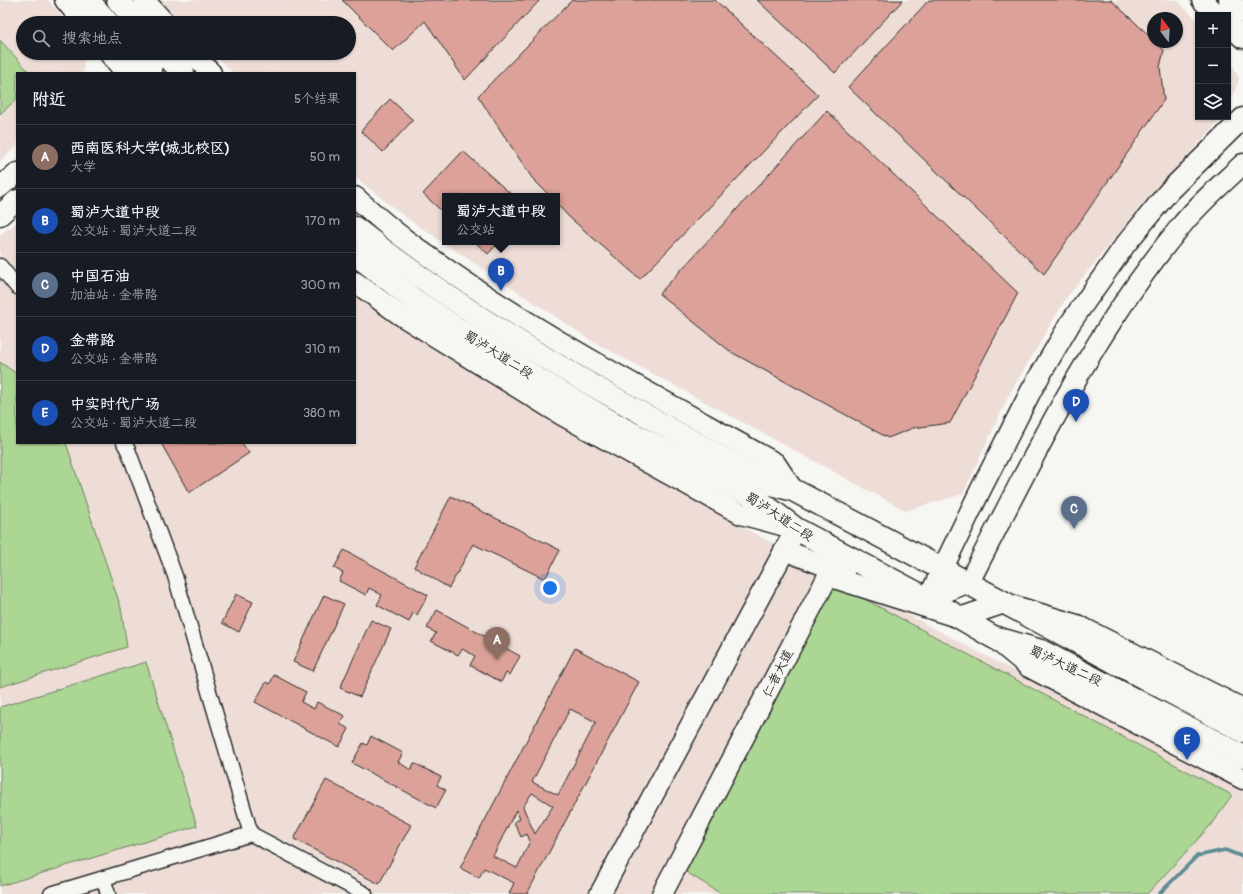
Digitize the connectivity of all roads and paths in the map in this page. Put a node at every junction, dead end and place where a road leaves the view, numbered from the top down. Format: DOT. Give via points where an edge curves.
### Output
graph roads {
  1 [pos="65,0"];
  2 [pos="88,0"];
  3 [pos="118,0"];
  4 [pos="144,0"];
  5 [pos="1202,0"];
  6 [pos="1229,0"];
  7 [pos="1215,12"];
  8 [pos="1243,13"];
  9 [pos="78,16"];
  10 [pos="102,16"];
  11 [pos="132,16"];
  12 [pos="159,16"];
  13 [pos="1231,27"];
  14 [pos="1243,38"];
  15 [pos="131,60"];
  16 [pos="199,60"];
  17 [pos="147,65"];
  18 [pos="179,72"];
  19 [pos="210,72"];
  20 [pos="1243,118"];
  21 [pos="1243,164"];
  22 [pos="16,173"];
  23 [pos="0,187"];
  24 [pos="356,198"];
  25 [pos="16,201"];
  26 [pos="0,215"];
  27 [pos="356,229"];
  28 [pos="356,255"];
  29 [pos="0,266"];
  30 [pos="356,283"];
  31 [pos="16,286"];
  32 [pos="125,444"];
  33 [pos="793,490"];
  34 [pos="820,504"];
  35 [pos="800,531"];
  36 [pos="784,550"];
  37 [pos="942,568"];
  38 [pos="969,582"];
  39 [pos="928,599"];
  40 [pos="1004,603"];
  41 [pos="960,618"];
  42 [pos="1052,629"];
  43 [pos="993,637"];
  44 [pos="1041,651"];
  45 [pos="1243,709"];
  46 [pos="1243,731"];
  47 [pos="1243,756"];
  48 [pos="1243,779"];
  49 [pos="251,834"];
  50 [pos="103,878"];
  51 [pos="51,894"];
  52 [pos="108,894"];
  53 [pos="365,894"];
  54 [pos="600,894"];
  55 [pos="662,894"];
  1 -- 9 [label="street"];
  2 -- 10 [label="highway"];
  3 -- 11 [label="highway"];
  4 -- 12 [label="street"];
  5 -- 7 [label="street"];
  6 -- 8 [label="street"];
  13 -- 14 [label="street"];
  15 -- 17 [label="street"];
  16 -- 19 [label="street"];
  17 -- 18 [label="highway"];
  20 -- 37 [label="street" via="1169,191 1125,245 1071,322 1032,389"];
  21 -- 38 [label="street" via="1181,225 1103,334 1058,409"];
  22 -- 23 [label="street"];
  24 -- 33 [label="street" via="405,240 518,316 774,463"];
  25 -- 26 [label="street"];
  27 -- 33 [label="highway, 蜀泸大道二段" via="464,308 547,360 771,484"];
  28 -- 35 [label="highway, 蜀泸大道二段" via="412,298 538,379 622,428 754,497"];
  29 -- 31 [label="street"];
  30 -- 35 [label="street" via="399,314 569,419 741,514"];
  32 -- 49 [label="street" via="175,576"];
  33 -- 34 [label="highway, 蜀泸大道二段"];
  34 -- 35 [label="highway"];
  34 -- 37 [label="highway, 蜀泸大道二段"];
  35 -- 36 [label="street"];
  35 -- 39 [label="highway, 蜀泸大道二段"];
  36 -- 41 [label="street"];
  36 -- 54 [label="street"];
  37 -- 38 [label="highway, 蜀泸大道二段"];
  37 -- 39 [label="street"];
  38 -- 39 [label="street"];
  38 -- 40 [label="highway, 蜀泸大道二段"];
  39 -- 41 [label="highway, 蜀泸大道二段"];
  40 -- 41 [label="street"];
  40 -- 42 [label="highway, 蜀泸大道二段"];
  40 -- 45 [label="street" via="1076,625"];
  41 -- 43 [label="highway, 蜀泸大道二段"];
  41 -- 55 [label="street, 仁者大道" via="828,576"];
  42 -- 44 [label="highway"];
  42 -- 46 [label="highway, 蜀泸大道二段"];
  43 -- 44 [label="highway, 蜀泸大道二段"];
  43 -- 48 [label="street" via="1029,667"];
  44 -- 47 [label="highway, 蜀泸大道二段"];
  49 -- 50 [label="street"];
  49 -- 53 [label="street"];
  50 -- 51 [label="street"];
  50 -- 52 [label="street"];
}
